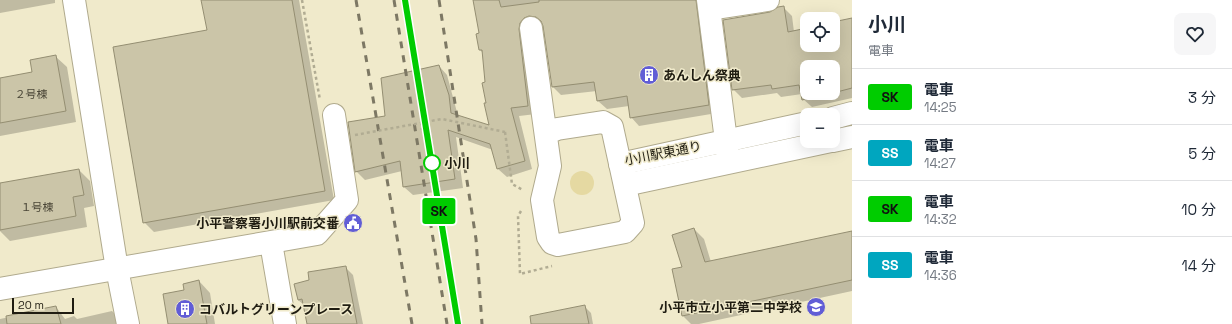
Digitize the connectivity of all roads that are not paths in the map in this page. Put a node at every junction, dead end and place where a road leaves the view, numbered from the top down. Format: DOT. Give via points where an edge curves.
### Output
graph roads {
  1 [pos="74,0"];
  2 [pos="768,0"];
  3 [pos="709,5"];
  4 [pos="531,28"];
  5 [pos="852,113"];
  6 [pos="334,115"];
  7 [pos="840,116"];
  8 [pos="800,125"];
  9 [pos="547,133"];
  10 [pos="852,137"];
  11 [pos="840,139"];
  12 [pos="726,141"];
  13 [pos="800,148"];
  14 [pos="729,162"];
  15 [pos="620,164"];
  16 [pos="625,185"];
  17 [pos="270,243"];
  18 [pos="117,269"];
  19 [pos="0,289"];
  20 [pos="128,324"];
  21 [pos="285,324"];
  1 -- 18 [label="street"];
  2 -- 3 [label="street"];
  3 -- 12 [label="street"];
  4 -- 9 [label="street"];
  5 -- 7 [label="street"];
  6 -- 17 [label="street" via="347,200 317,234"];
  8 -- 12 [label="street, 小川駅東通り"];
  9 -- 15 [label="street, 小川駅東通り" via="556,129 603,122 612,127"];
  9 -- 16 [label="street" via="550,166 542,200 548,236 552,242 558,245 630,229 633,223"];
  10 -- 11 [label="street, 小川駅東通り"];
  12 -- 14 [label="street"];
  12 -- 15 [label="street, 小川駅東通り"];
  13 -- 14 [label="street, 小川駅東通り"];
  14 -- 16 [label="street, 小川駅東通り"];
  15 -- 16 [label="street"];
  17 -- 18 [label="street"];
  17 -- 21 [label="street"];
  18 -- 19 [label="street"];
  18 -- 20 [label="street"];
}
